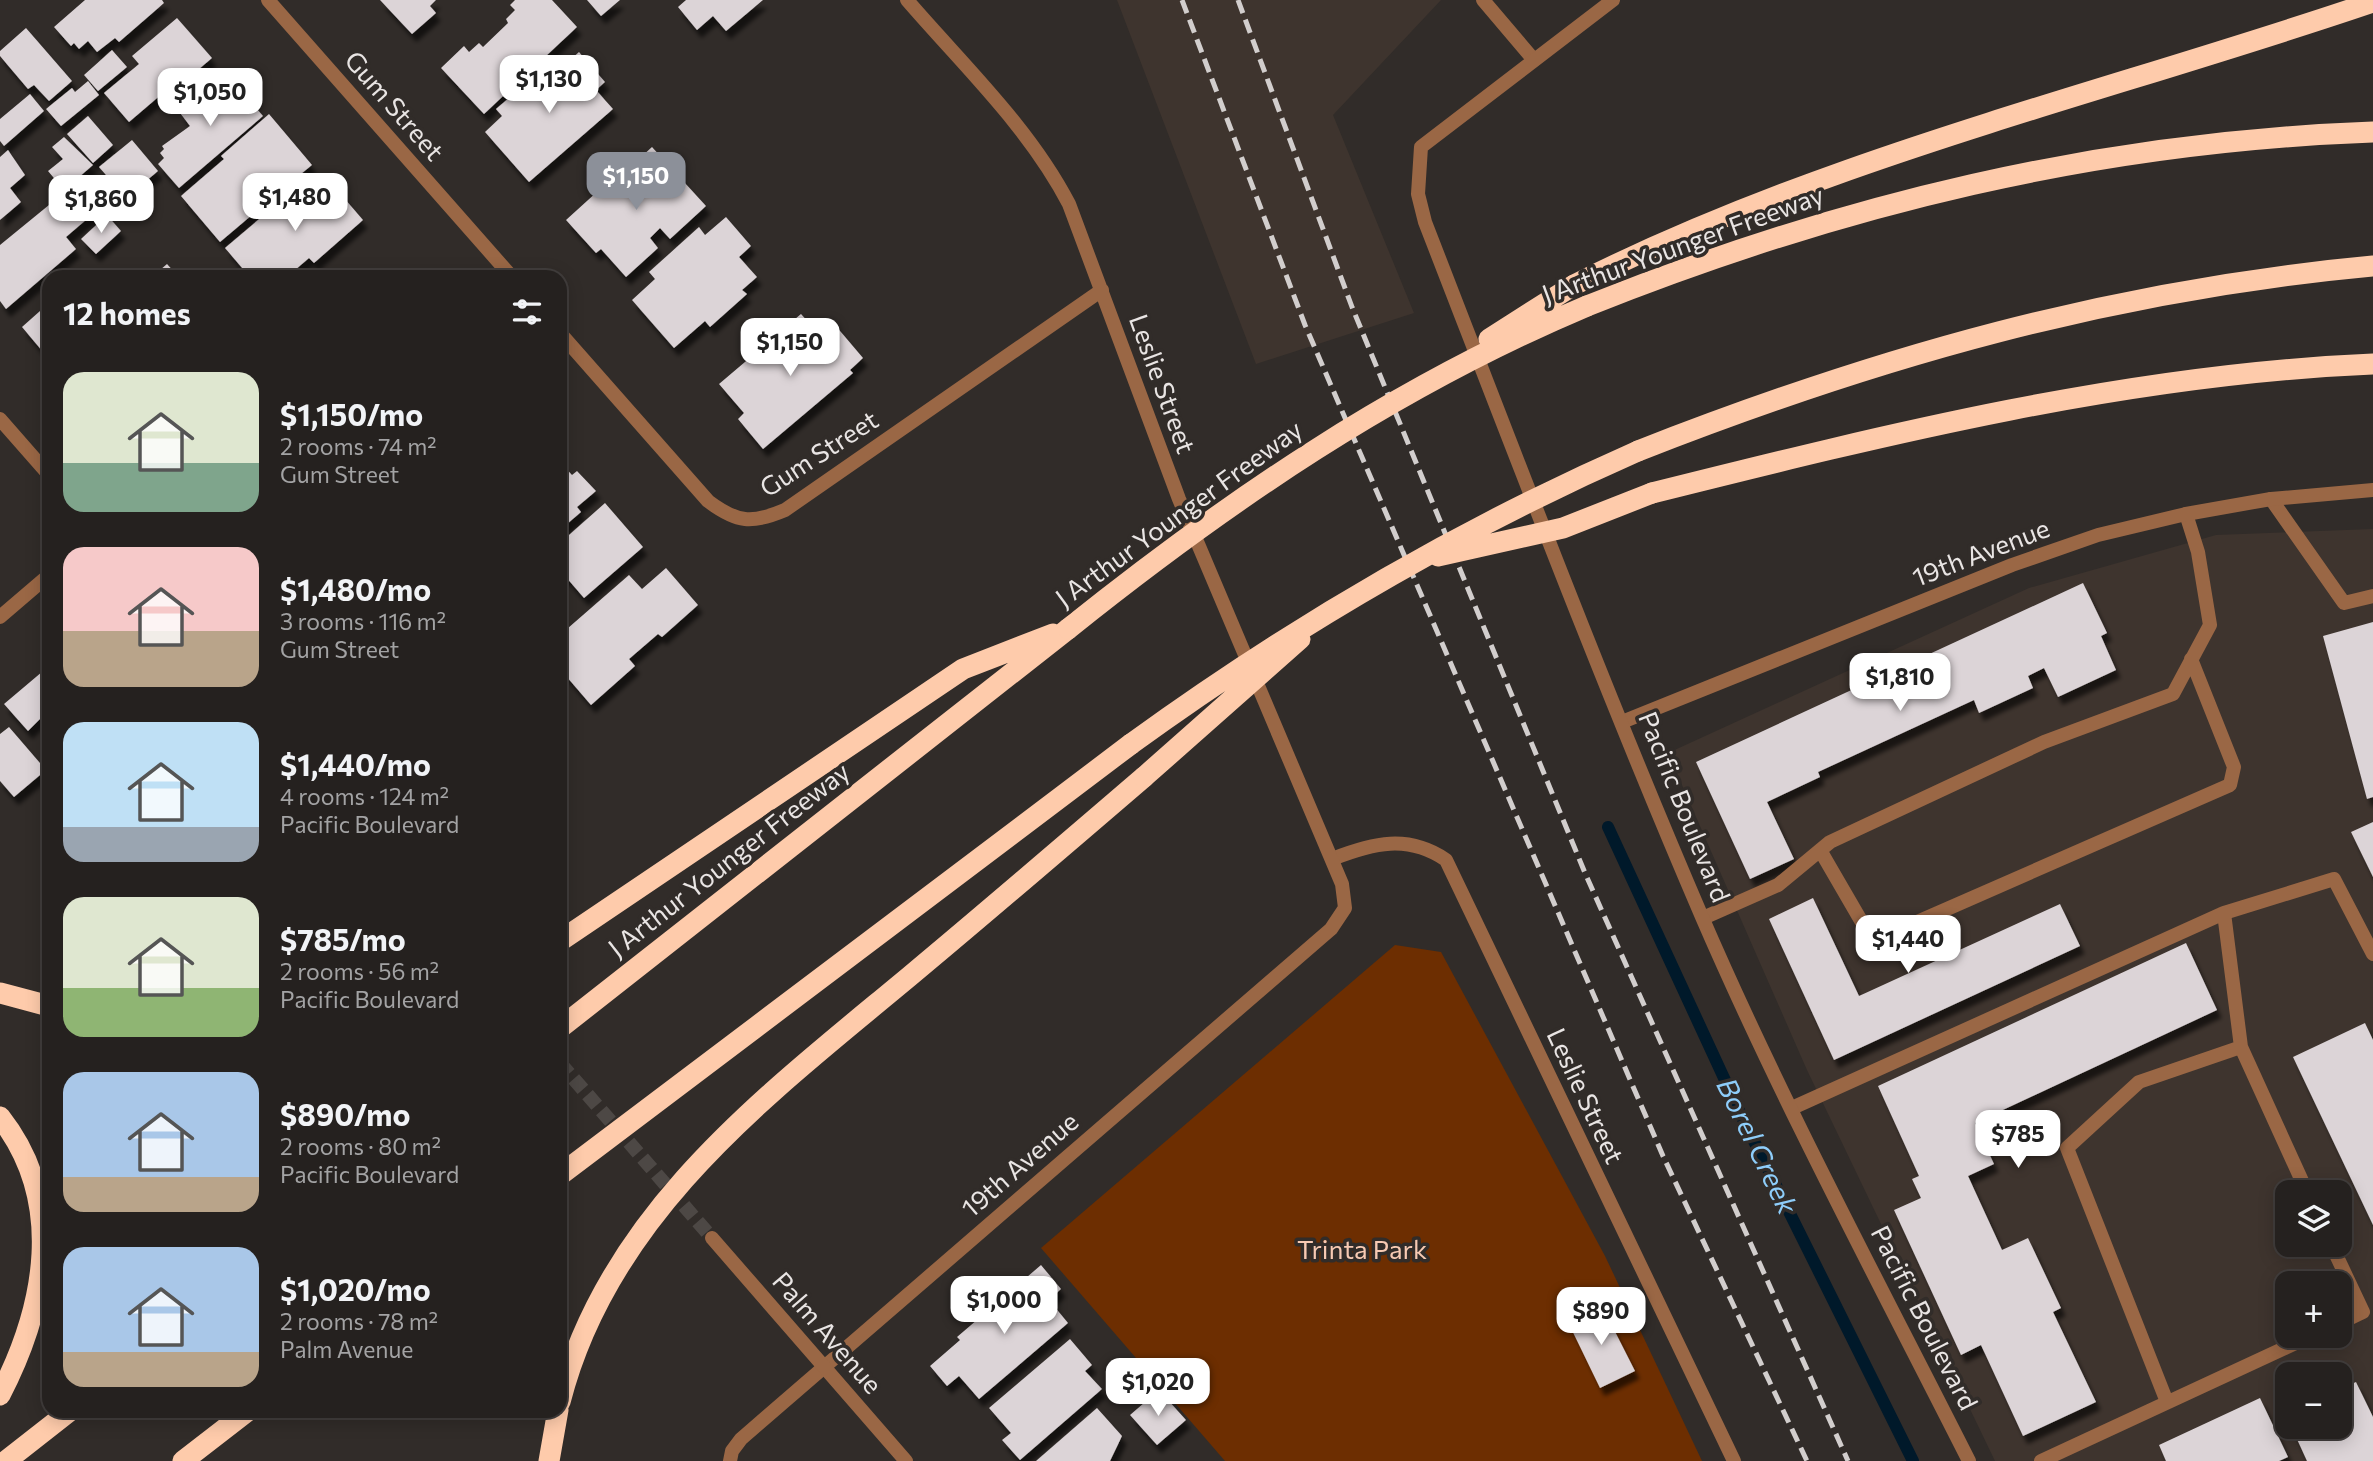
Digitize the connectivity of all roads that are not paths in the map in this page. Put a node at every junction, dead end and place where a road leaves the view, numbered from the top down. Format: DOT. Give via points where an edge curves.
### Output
graph roads {
  1 [pos="268,0"];
  2 [pos="1483,0"];
  3 [pos="1613,0"];
  4 [pos="2373,2"];
  5 [pos="915,3"];
  6 [pos="1534,60"];
  7 [pos="2373,132"];
  8 [pos="2373,266"];
  9 [pos="506,270"];
  10 [pos="1101,290"];
  11 [pos="567,340"];
  12 [pos="2373,364"];
  13 [pos="0,419"];
  14 [pos="1336,435"];
  15 [pos="42,467"];
  16 [pos="2373,490"];
  17 [pos="2271,499"];
  18 [pos="2186,514"];
  19 [pos="1412,562"];
  20 [pos="42,581"];
  21 [pos="2373,596"];
  22 [pos="1335,606"];
  23 [pos="0,617"];
  24 [pos="1068,629"];
  25 [pos="2191,659"];
  26 [pos="1622,722"];
  27 [pos="1820,850"];
  28 [pos="1332,859"];
  29 [pos="1345,908"];
  30 [pos="2224,913"];
  31 [pos="1703,918"];
  32 [pos="567,936"];
  33 [pos="2373,954"];
  34 [pos="0,993"];
  35 [pos="42,1004"];
  36 [pos="567,1023"];
  37 [pos="2241,1047"];
  38 [pos="1792,1108"];
  39 [pos="0,1117"];
  40 [pos="567,1170"];
  41 [pos="2302,1180"];
  42 [pos="42,1213"];
  43 [pos="42,1229"];
  44 [pos="712,1238"];
  45 [pos="2352,1288"];
  46 [pos="2352,1317"];
  47 [pos="2285,1348"];
  48 [pos="824,1367"];
  49 [pos="567,1373"];
  50 [pos="0,1395"];
  51 [pos="2167,1402"];
  52 [pos="61,1418"];
  53 [pos="238,1418"];
  54 [pos="557,1418"];
  55 [pos="6,1461"];
  56 [pos="183,1461"];
  57 [pos="549,1461"];
  58 [pos="730,1461"];
  59 [pos="906,1461"];
  60 [pos="1734,1461"];
  61 [pos="1969,1461"];
  62 [pos="2041,1461"];
  1 -- 9 [label="street, Gum Street"];
  2 -- 6 [label="street"];
  3 -- 6 [label="street"];
  4 -- 14 [label="highway, bridge" via="1867,163 1695,229 1574,285"];
  5 -- 10 [label="street, Leslie Street" via="1052,171"];
  6 -- 26 [label="street, Pacific Boulevard" via="1421,147 1418,194 1425,222"];
  7 -- 14 [label="highway, J Arthur Younger Freeway, bridge" via="2171,147 1994,178 1823,222 1587,306 1496,348"];
  8 -- 19 [label="highway, bridge" via="2154,295 1995,331 1817,384 1638,451 1488,520"];
  10 -- 11 [label="street, Gum Street" via="785,510 765,519 727,516 708,502"];
  10 -- 28 [label="street, Leslie Street" via="1179,499"];
  12 -- 19 [label="highway, bridge" via="2286,368 2073,401 1845,445 1652,493 1563,528"];
  13 -- 15 [label="street"];
  14 -- 24 [label="highway, J Arthur Younger Freeway, bridge" via="1248,492"];
  16 -- 17 [label="street, 19th Avenue"];
  17 -- 18 [label="street, 19th Avenue"];
  17 -- 21 [label="street" via="2344,603"];
  18 -- 25 [label="street" via="2198,552 2210,625"];
  18 -- 26 [label="street, 19th Avenue" via="2098,535 2012,565"];
  19 -- 22 [label="highway, bridge"];
  20 -- 23 [label="street"];
  22 -- 40 [label="highway, bridge" via="1131,744"];
  22 -- 49 [label="highway, bridge" via="1144,777 787,1080 691,1169 658,1207 610,1277"];
  24 -- 32 [label="highway" via="963,669"];
  24 -- 36 [label="highway, J Arthur Younger Freeway"];
  25 -- 27 [label="street" via="2173,694 2044,742"];
  25 -- 27 [label="street" via="2234,767 2230,785 1882,937 1867,931"];
  26 -- 31 [label="street, Pacific Boulevard"];
  27 -- 31 [label="street" via="1778,885"];
  28 -- 29 [label="street, Leslie Street"];
  28 -- 60 [label="street, Leslie Street" via="1382,843 1410,842 1446,860"];
  29 -- 48 [label="street, 19th Avenue" via="1331,929"];
  30 -- 33 [label="street" via="2334,879"];
  30 -- 37 [label="street"];
  30 -- 38 [label="street"];
  31 -- 38 [label="street, Pacific Boulevard"];
  34 -- 35 [label="highway"];
  37 -- 41 [label="street"];
  37 -- 51 [label="street" via="2139,1082 2067,1148"];
  38 -- 61 [label="street, Pacific Boulevard"];
  39 -- 42 [label="highway" via="35,1181"];
  43 -- 50 [label="highway" via="36,1297 26,1336"];
  44 -- 48 [label="street, Palm Avenue"];
  45 -- 46 [label="street" via="2363,1312"];
  47 -- 51 [label="street"];
  48 -- 58 [label="street, 19th Avenue" via="741,1439"];
  48 -- 59 [label="street, Palm Avenue"];
  51 -- 62 [label="street"];
  52 -- 55 [label="highway"];
  53 -- 56 [label="highway"];
  54 -- 57 [label="highway"];
}
